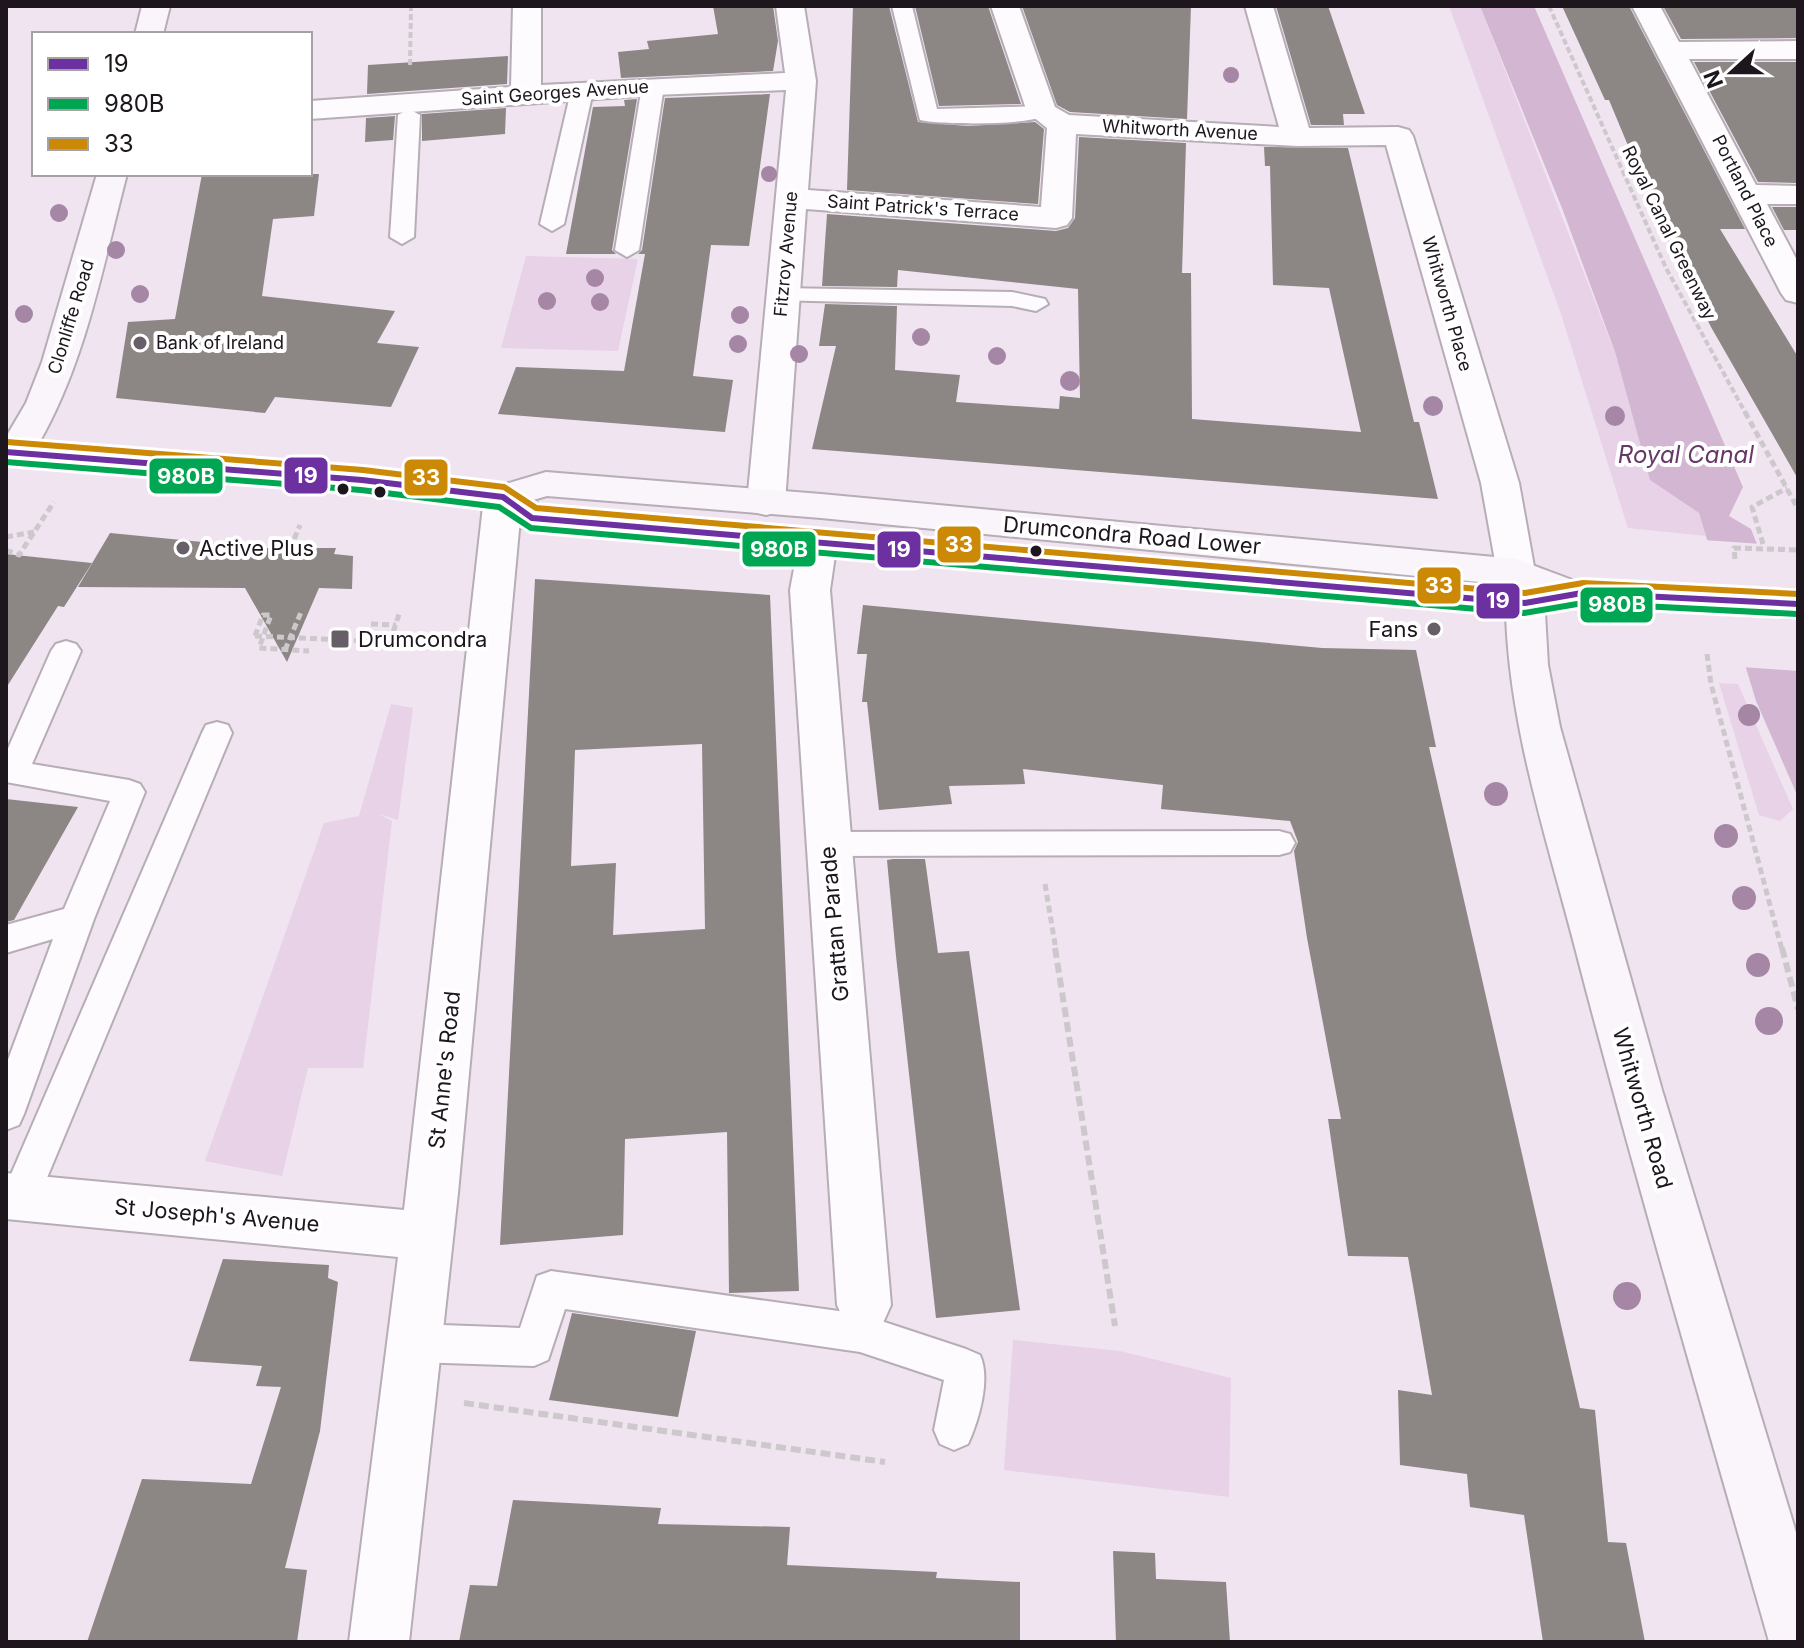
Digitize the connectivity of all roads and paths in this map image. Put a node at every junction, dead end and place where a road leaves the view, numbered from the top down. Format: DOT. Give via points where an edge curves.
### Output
graph roads {
  1 [pos="156,6"];
  2 [pos="411,6"];
  3 [pos="527,6"];
  4 [pos="790,6"];
  5 [pos="902,6"];
  6 [pos="1005,6"];
  7 [pos="1259,6"];
  8 [pos="1549,6"];
  9 [pos="1646,6"];
  10 [pos="150,32"];
  11 [pos="1798,50"];
  12 [pos="1672,51"];
  13 [pos="410,66"];
  14 [pos="801,81"];
  15 [pos="653,86"];
  16 [pos="582,91"];
  17 [pos="526,95"];
  18 [pos="312,110"];
  19 [pos="409,115"];
  20 [pos="1052,118"];
  21 [pos="1297,137"];
  22 [pos="111,176"];
  23 [pos="1748,194"];
  24 [pos="1798,195"];
  25 [pos="790,198"];
  26 [pos="552,224"];
  27 [pos="402,237"];
  28 [pos="627,250"];
  29 [pos="1798,293"];
  30 [pos="782,295"];
  31 [pos="1036,304"];
  32 [pos="10,452"];
  33 [pos="1787,488"];
  34 [pos="503,497"];
  35 [pos="54,502"];
  36 [pos="766,503"];
  37 [pos="1798,509"];
  38 [pos="300,525"];
  39 [pos="35,532"];
  40 [pos="6,537"];
  41 [pos="818,542"];
  42 [pos="1763,544"];
  43 [pos="1734,548"];
  44 [pos="290,549"];
  45 [pos="6,550"];
  46 [pos="1798,550"];
  47 [pos="1548,590"];
  48 [pos="1798,604"];
  49 [pos="302,610"];
  50 [pos="400,611"];
  51 [pos="371,624"];
  52 [pos="396,625"];
  53 [pos="288,637"];
  54 [pos="284,650"];
  55 [pos="66,651"];
  56 [pos="309,651"];
  57 [pos="1707,654"];
  58 [pos="217,733"];
  59 [pos="1039,843"];
  60 [pos="1279,843"];
  61 [pos="827,844"];
  62 [pos="77,919"];
  63 [pos="6,939"];
  64 [pos="1798,1009"];
  65 [pos="6,1114"];
  66 [pos="13,1197"];
  67 [pos="427,1236"];
  68 [pos="864,1305"];
  69 [pos="1115,1326"];
  70 [pos="415,1343"];
  71 [pos="463,1403"];
  72 [pos="954,1430"];
  73 [pos="885,1462"];
  74 [pos="1798,1638"];
  75 [pos="379,1642"];
  1 -- 10 [label="main road"];
  2 -- 13 [label="path"];
  3 -- 17 [label="street"];
  4 -- 14 [label="street, Fitzroy Avenue"];
  5 -- 20 [label="lane" via="928,115"];
  6 -- 20 [label="street"];
  7 -- 21 [label="street"];
  8 -- 33 [label="path, Royal Canal Greenway" via="1666,268"];
  9 -- 12 [label="street, Portland Place"];
  11 -- 12 [label="street"];
  12 -- 23 [label="street, Portland Place"];
  14 -- 15 [label="street, Saint Georges Avenue"];
  14 -- 25 [label="street, Fitzroy Avenue"];
  15 -- 16 [label="street, Saint Georges Avenue"];
  15 -- 28 [label="lane"];
  16 -- 17 [label="street, Saint Georges Avenue"];
  16 -- 26 [label="lane"];
  17 -- 18 [label="street, Saint Georges Avenue"];
  19 -- 27 [label="lane"];
  20 -- 21 [label="street, Whitworth Avenue"];
  20 -- 25 [label="street, Saint Patrick's Terrace" via="1056,218"];
  21 -- 47 [label="street, Whitworth Place" via="1398,136 1500,483"];
  22 -- 32 [label="main road, Clonliffe Road" via="44,403"];
  23 -- 24 [label="street"];
  23 -- 29 [label="street, Portland Place"];
  25 -- 30 [label="street, Fitzroy Avenue"];
  30 -- 31 [label="lane" via="1012,299"];
  30 -- 36 [label="street, Fitzroy Avenue"];
  32 -- 34 [label="main road, Drumcondra Road Lower" via="362,480"];
  33 -- 37 [label="path, Royal Canal Greenway"];
  33 -- 42 [label="path" via="1752,507"];
  34 -- 36 [label="main road, Drumcondra Road Lower" via="546,484"];
  34 -- 41 [label="main road, Drumcondra Road Lower" via="532,518"];
  34 -- 67 [label="street, St Anne's Road"];
  35 -- 39 [label="path"];
  36 -- 47 [label="main road, Drumcondra Road Lower"];
  38 -- 44 [label="path"];
  39 -- 40 [label="path"];
  39 -- 45 [label="path" via="19,555"];
  41 -- 47 [label="main road, Drumcondra Road Lower"];
  41 -- 61 [label="street, Grattan Parade" via="810,590"];
  43 -- 46 [label="path"];
  47 -- 48 [label="main road"];
  47 -- 74 [label="main road, Whitworth Road" via="1528,665 1543,742 1637,1090"];
  49 -- 54 [label="path"];
  50 -- 52 [label="path"];
  51 -- 52 [label="path"];
  52 -- 53 [label="path, bridge" via="390,642"];
  53 -- 54 [label="path"];
  53 -- 54 [label="path, bridge" via="255,636 263,615 271,615 259,648"];
  54 -- 56 [label="path"];
  55 -- 62 [label="lane" via="13,772 129,792"];
  57 -- 64 [label="path"];
  58 -- 66 [label="lane"];
  59 -- 60 [label="lane"];
  59 -- 61 [label="lane"];
  59 -- 69 [label="path"];
  61 -- 68 [label="street, Grattan Parade"];
  62 -- 63 [label="lane"];
  62 -- 65 [label="lane"];
  66 -- 67 [label="street, St Joseph's Avenue"];
  67 -- 70 [label="street, St Anne's Road"];
  70 -- 72 [label="lane" via="534,1347 551,1289 860,1333 966,1368"];
  70 -- 75 [label="street, St Anne's Road"];
  71 -- 73 [label="path"];
}
